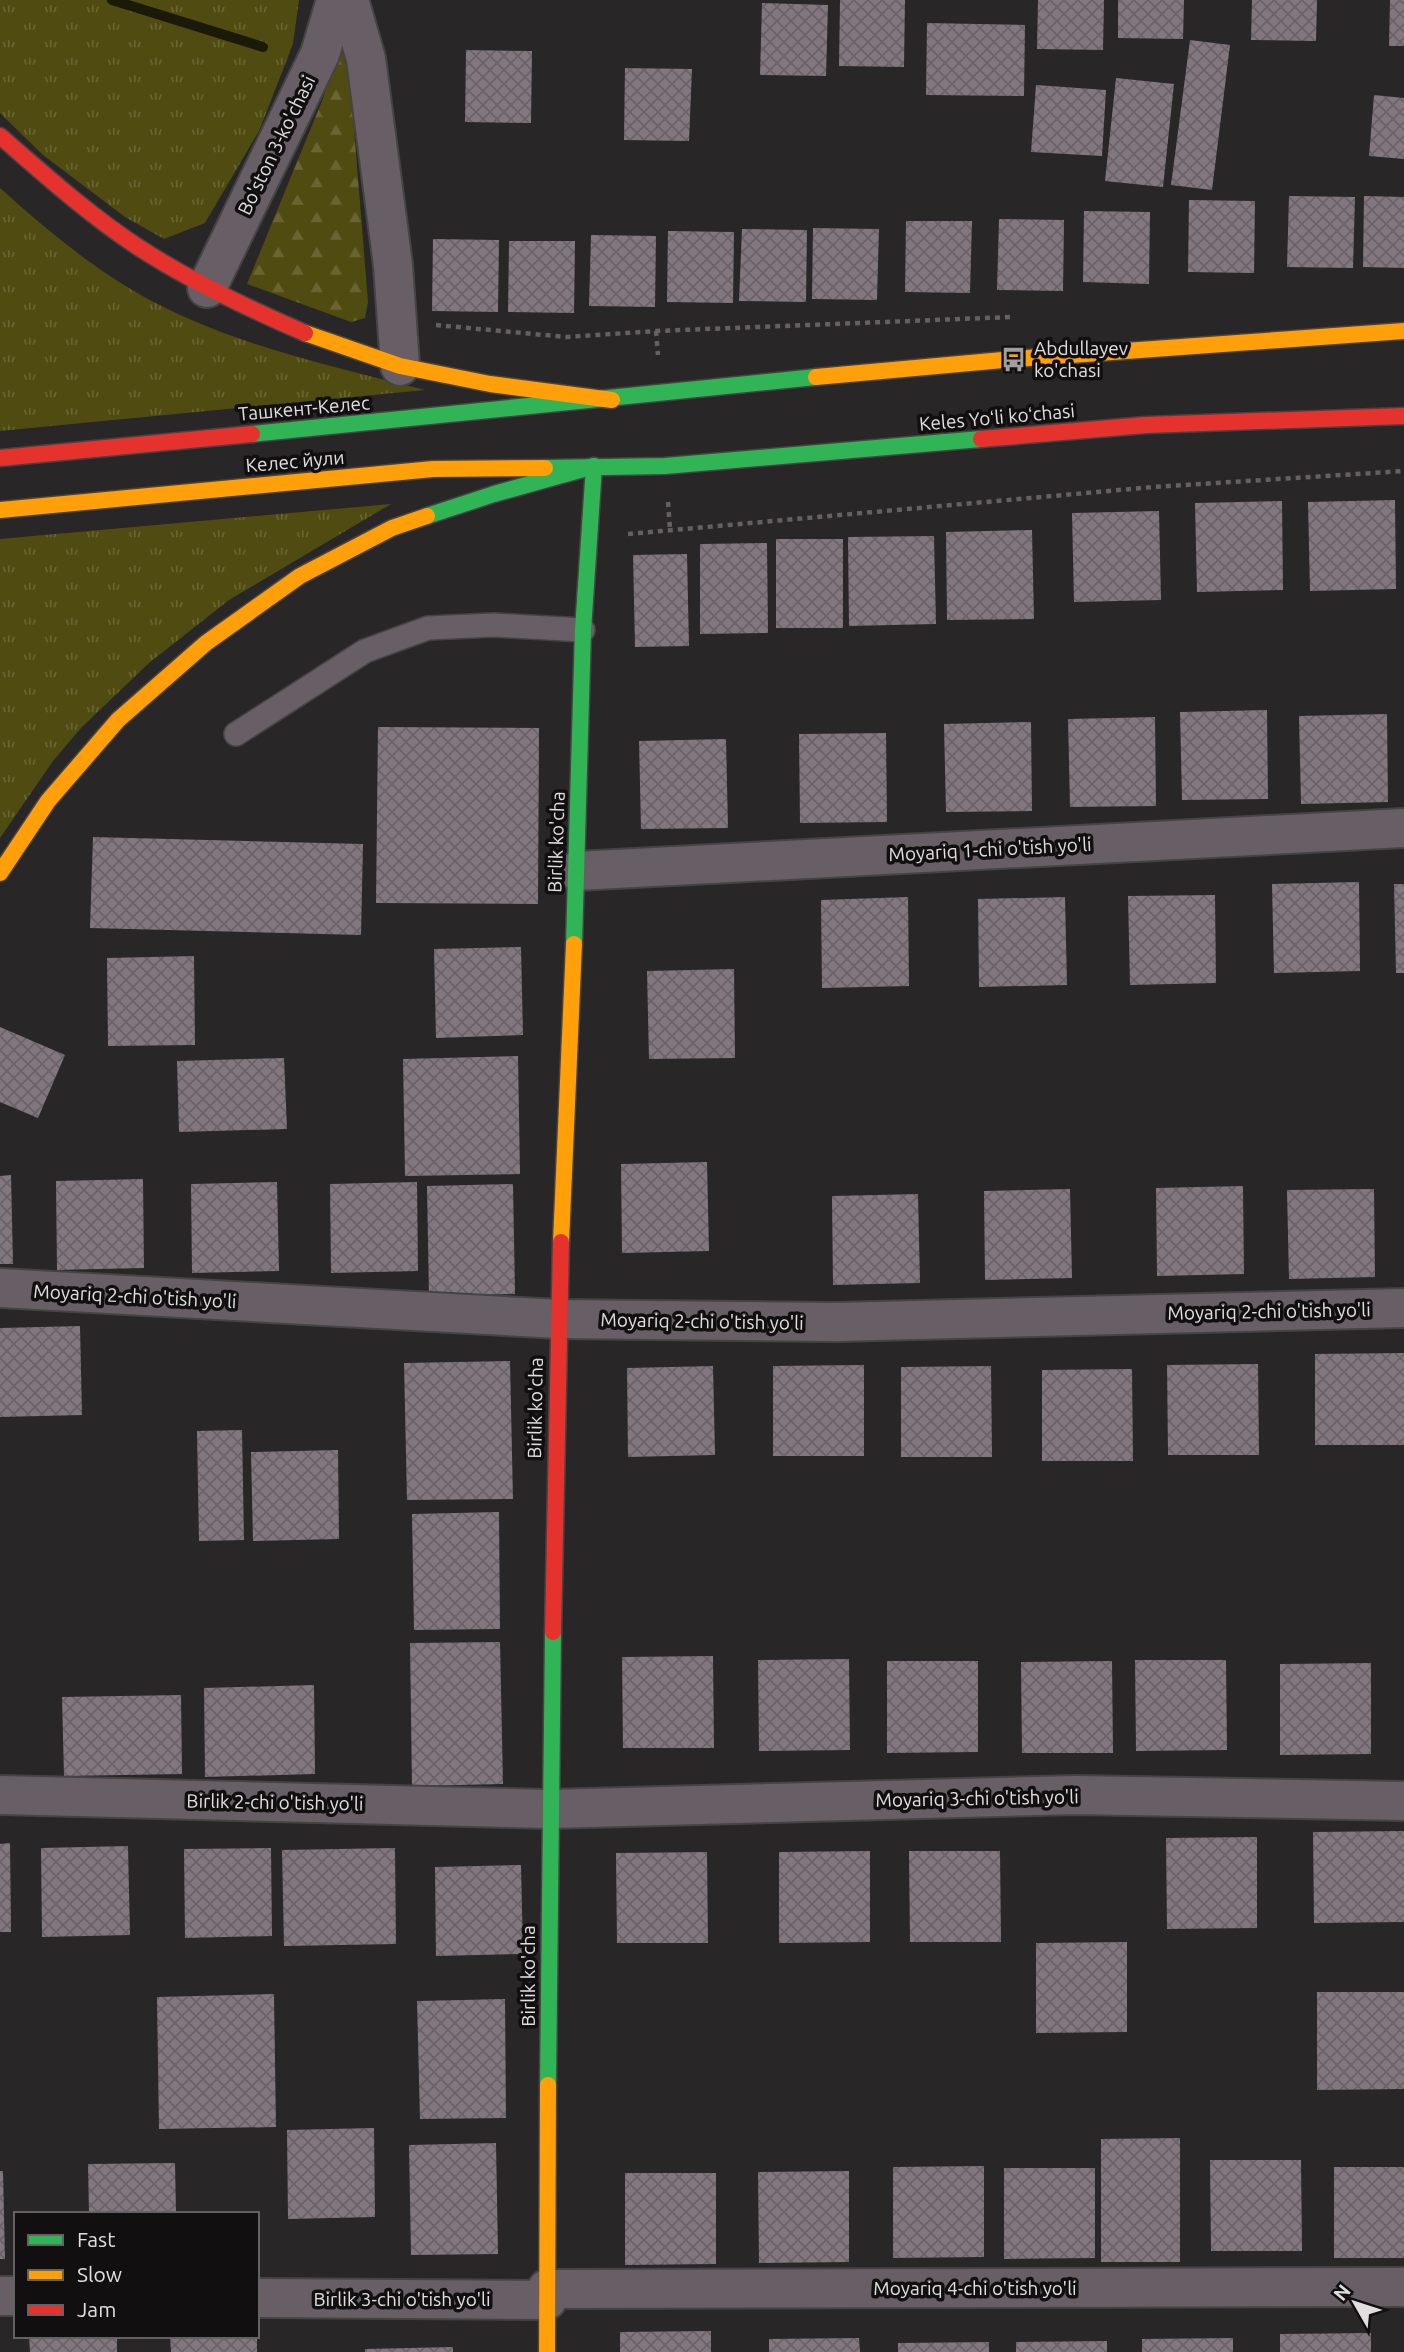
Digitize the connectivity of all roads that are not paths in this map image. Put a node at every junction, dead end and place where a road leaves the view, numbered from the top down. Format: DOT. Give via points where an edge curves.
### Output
graph roads {
  1 [pos="336,0"];
  2 [pos="349,0"];
  3 [pos="0,136"];
  4 [pos="207,288"];
  5 [pos="1404,331"];
  6 [pos="400,366"];
  7 [pos="612,400"];
  8 [pos="1404,416"];
  9 [pos="0,458"];
  10 [pos="594,466"];
  11 [pos="0,510"];
  12 [pos="583,630"];
  13 [pos="236,734"];
  14 [pos="1404,828"];
  15 [pos="577,871"];
  16 [pos="0,873"];
  17 [pos="0,1288"];
  18 [pos="1404,1308"];
  19 [pos="558,1319"];
  20 [pos="0,1795"];
  21 [pos="1404,1801"];
  22 [pos="550,1810"];
  23 [pos="1404,2287"];
  24 [pos="547,2294"];
  25 [pos="259,2298"];
  26 [pos="547,2352"];
  1 -- 4 [label="street, Bo'ston 3-ko'chasi" via="320,54"];
  2 -- 6 [label="street" via="366,60 393,265"];
  3 -- 4 [label="main road" via="107,225"];
  4 -- 6 [label="main road" via="303,332"];
  5 -- 7 [label="main road" via="1014,359"];
  6 -- 7 [label="main road" via="490,384"];
  7 -- 9 [label="main road, Ташкент-Келес"];
  8 -- 10 [label="main road, Keles Yoʻli koʻchasi" via="1146,425 665,466"];
  10 -- 11 [label="main road, Келес йули" via="433,469"];
  10 -- 12 [label="main road, Birlik ko'cha"];
  10 -- 16 [label="main road" via="392,528 300,576 206,643 118,719 48,801"];
  12 -- 13 [label="lane" via="494,625 428,628 365,651"];
  12 -- 15 [label="main road, Birlik ko'cha"];
  14 -- 15 [label="street, Moyariq 1-chi o'tish yo'li"];
  15 -- 19 [label="main road, Birlik ko'cha"];
  17 -- 19 [label="street, Moyariq 2-chi o'tish yo'li"];
  18 -- 19 [label="street, Moyariq 2-chi o'tish yo'li" via="836,1322"];
  19 -- 22 [label="main road, Birlik ko'cha"];
  20 -- 22 [label="street, Birlik 2-chi o'tish yo'li"];
  21 -- 22 [label="street, Moyariq 3-chi o'tish yo'li" via="1076,1795"];
  22 -- 24 [label="main road, Birlik ko'cha"];
  23 -- 24 [label="street, Moyariq 4-chi o'tish yo'li"];
  24 -- 25 [label="street, Birlik 3-chi o'tish yo'li"];
  24 -- 26 [label="main road, Birlik ko'cha"];
}
